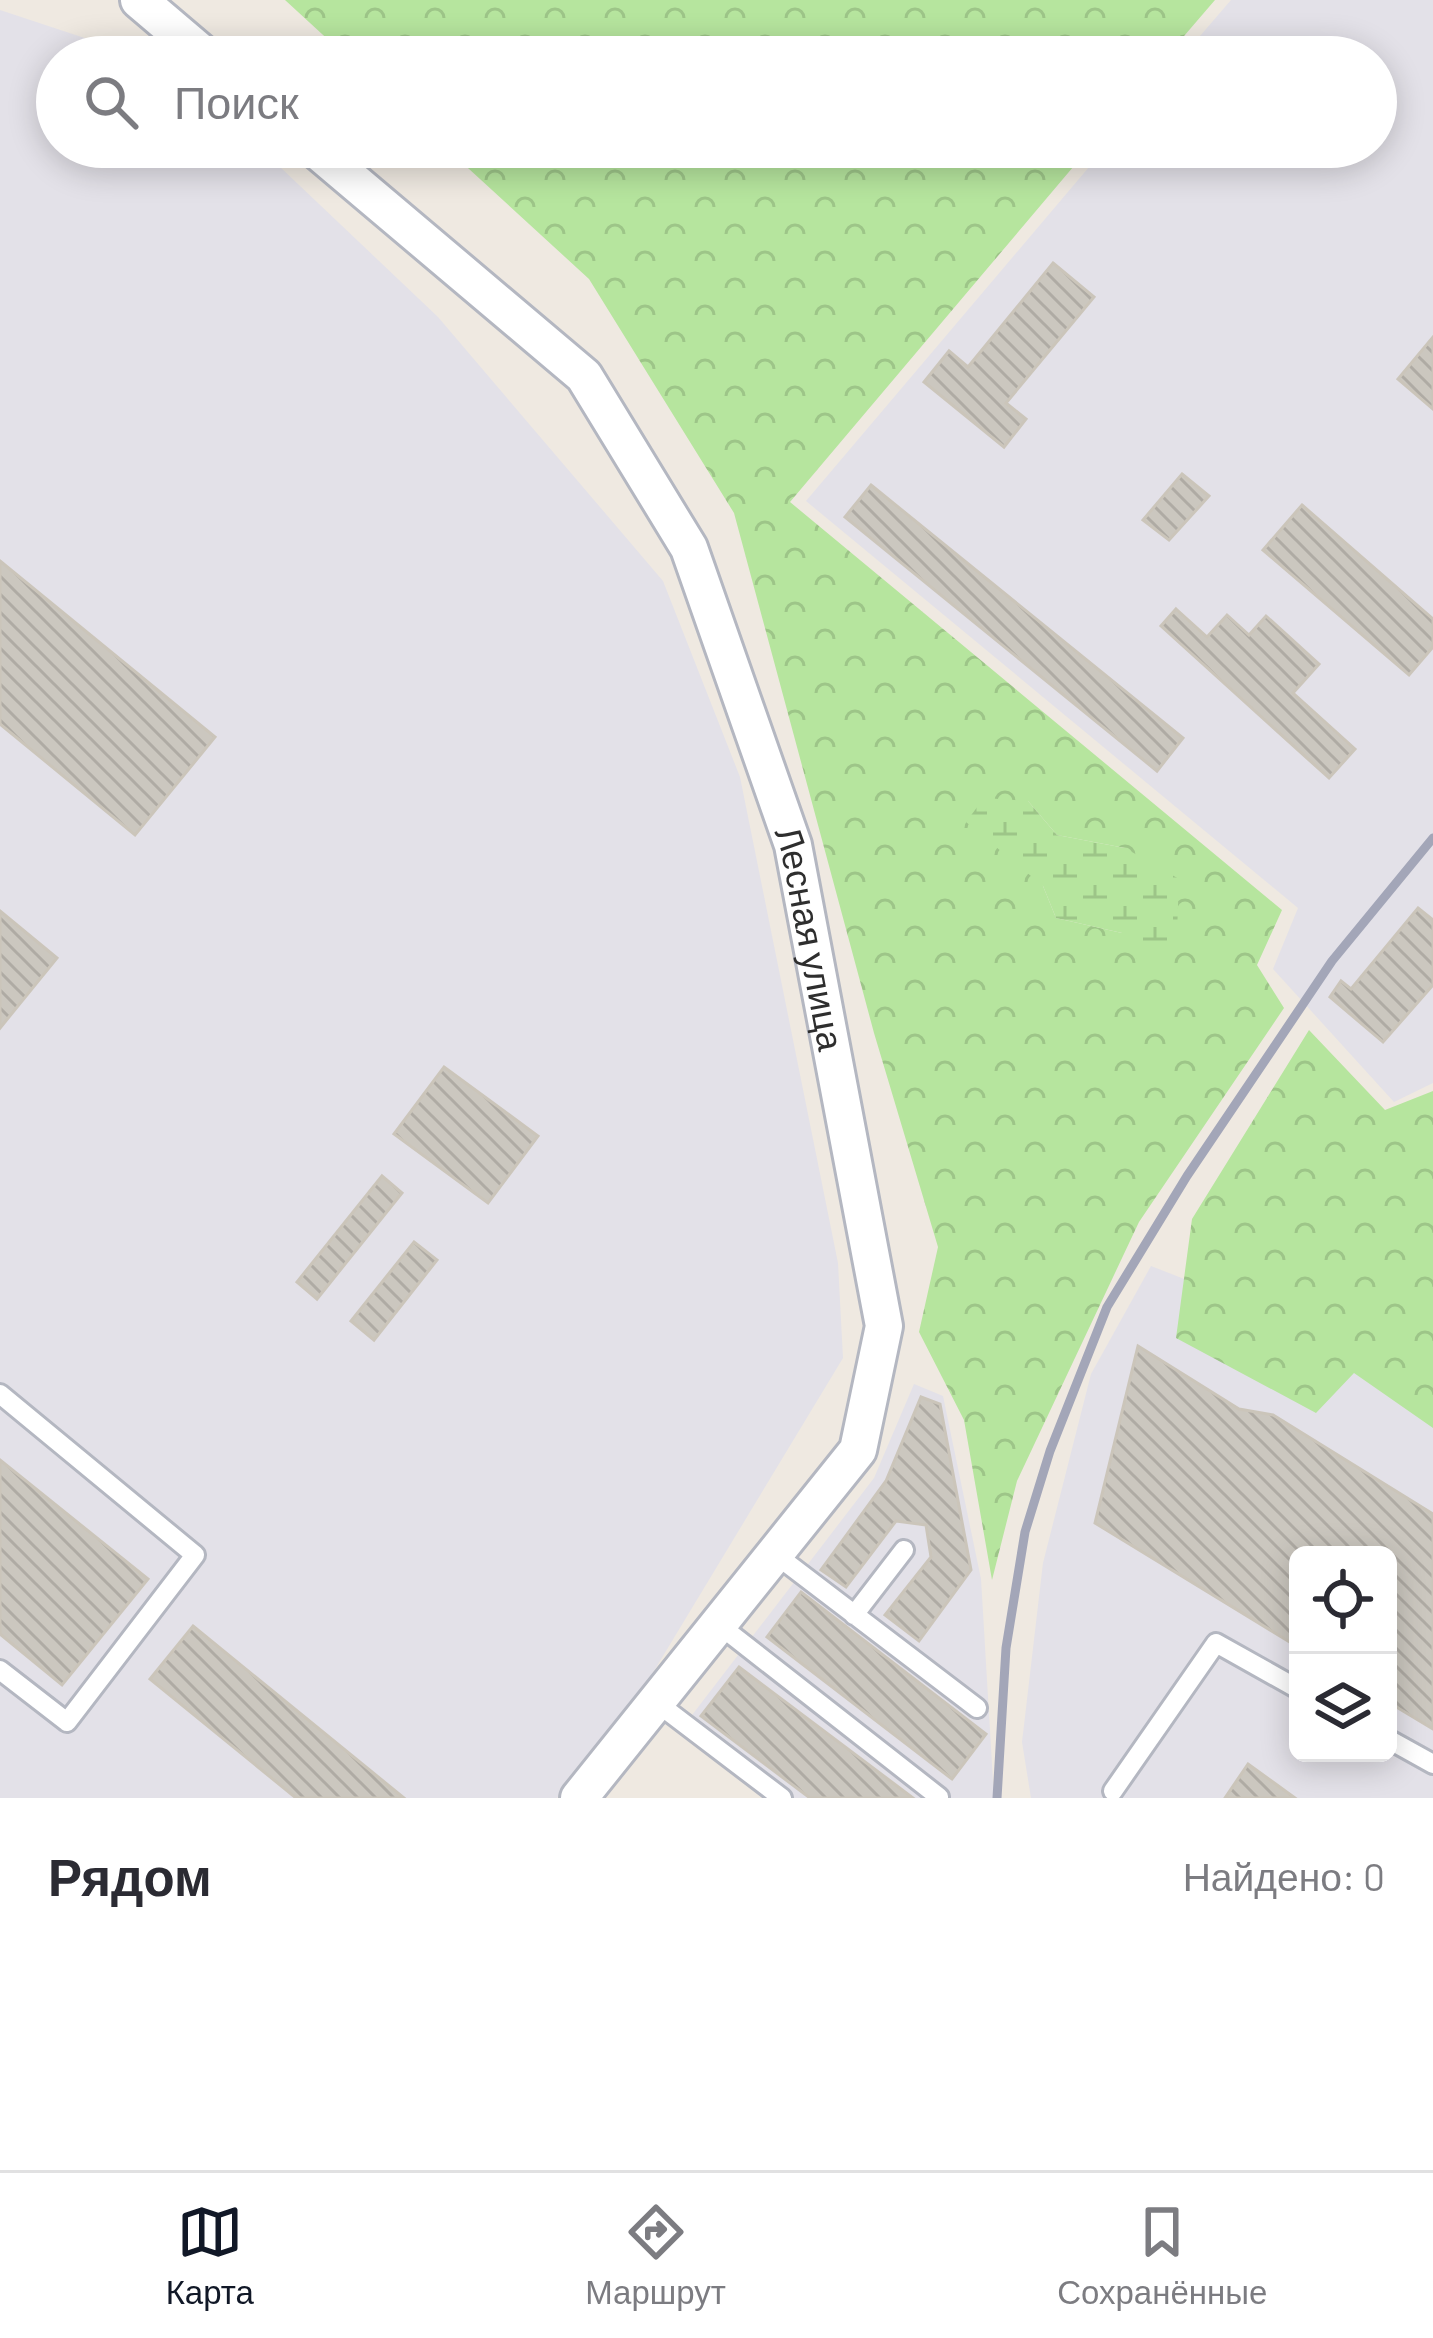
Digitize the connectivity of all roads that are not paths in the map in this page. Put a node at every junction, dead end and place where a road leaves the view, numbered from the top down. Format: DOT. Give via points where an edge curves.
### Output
graph roads {
  1 [pos="139,0"];
  2 [pos="181,36"];
  3 [pos="338,168"];
  4 [pos="0,1394"];
  5 [pos="904,1550"];
  6 [pos="775,1554"];
  7 [pos="854,1615"];
  8 [pos="718,1624"];
  9 [pos="0,1670"];
  10 [pos="1289,1684"];
  11 [pos="656,1702"];
  12 [pos="977,1708"];
  13 [pos="1397,1743"];
  14 [pos="1433,1763"];
  15 [pos="1113,1790"];
  16 [pos="939,1796"];
  17 [pos="579,1798"];
  18 [pos="782,1798"];
  1 -- 2 [label="street"];
  3 -- 6 [label="street, Лесная улица" via="584,376 689,548 793,845 884,1326 858,1450"];
  4 -- 9 [label="lane" via="196,1555 67,1722"];
  5 -- 7 [label="lane"];
  6 -- 7 [label="lane"];
  6 -- 8 [label="street, Лесная улица"];
  7 -- 12 [label="lane"];
  8 -- 11 [label="street, Лесная улица"];
  8 -- 16 [label="lane"];
  10 -- 15 [label="lane" via="1216,1643"];
  11 -- 17 [label="street, Лесная улица"];
  11 -- 18 [label="lane"];
  13 -- 14 [label="lane"];
}
